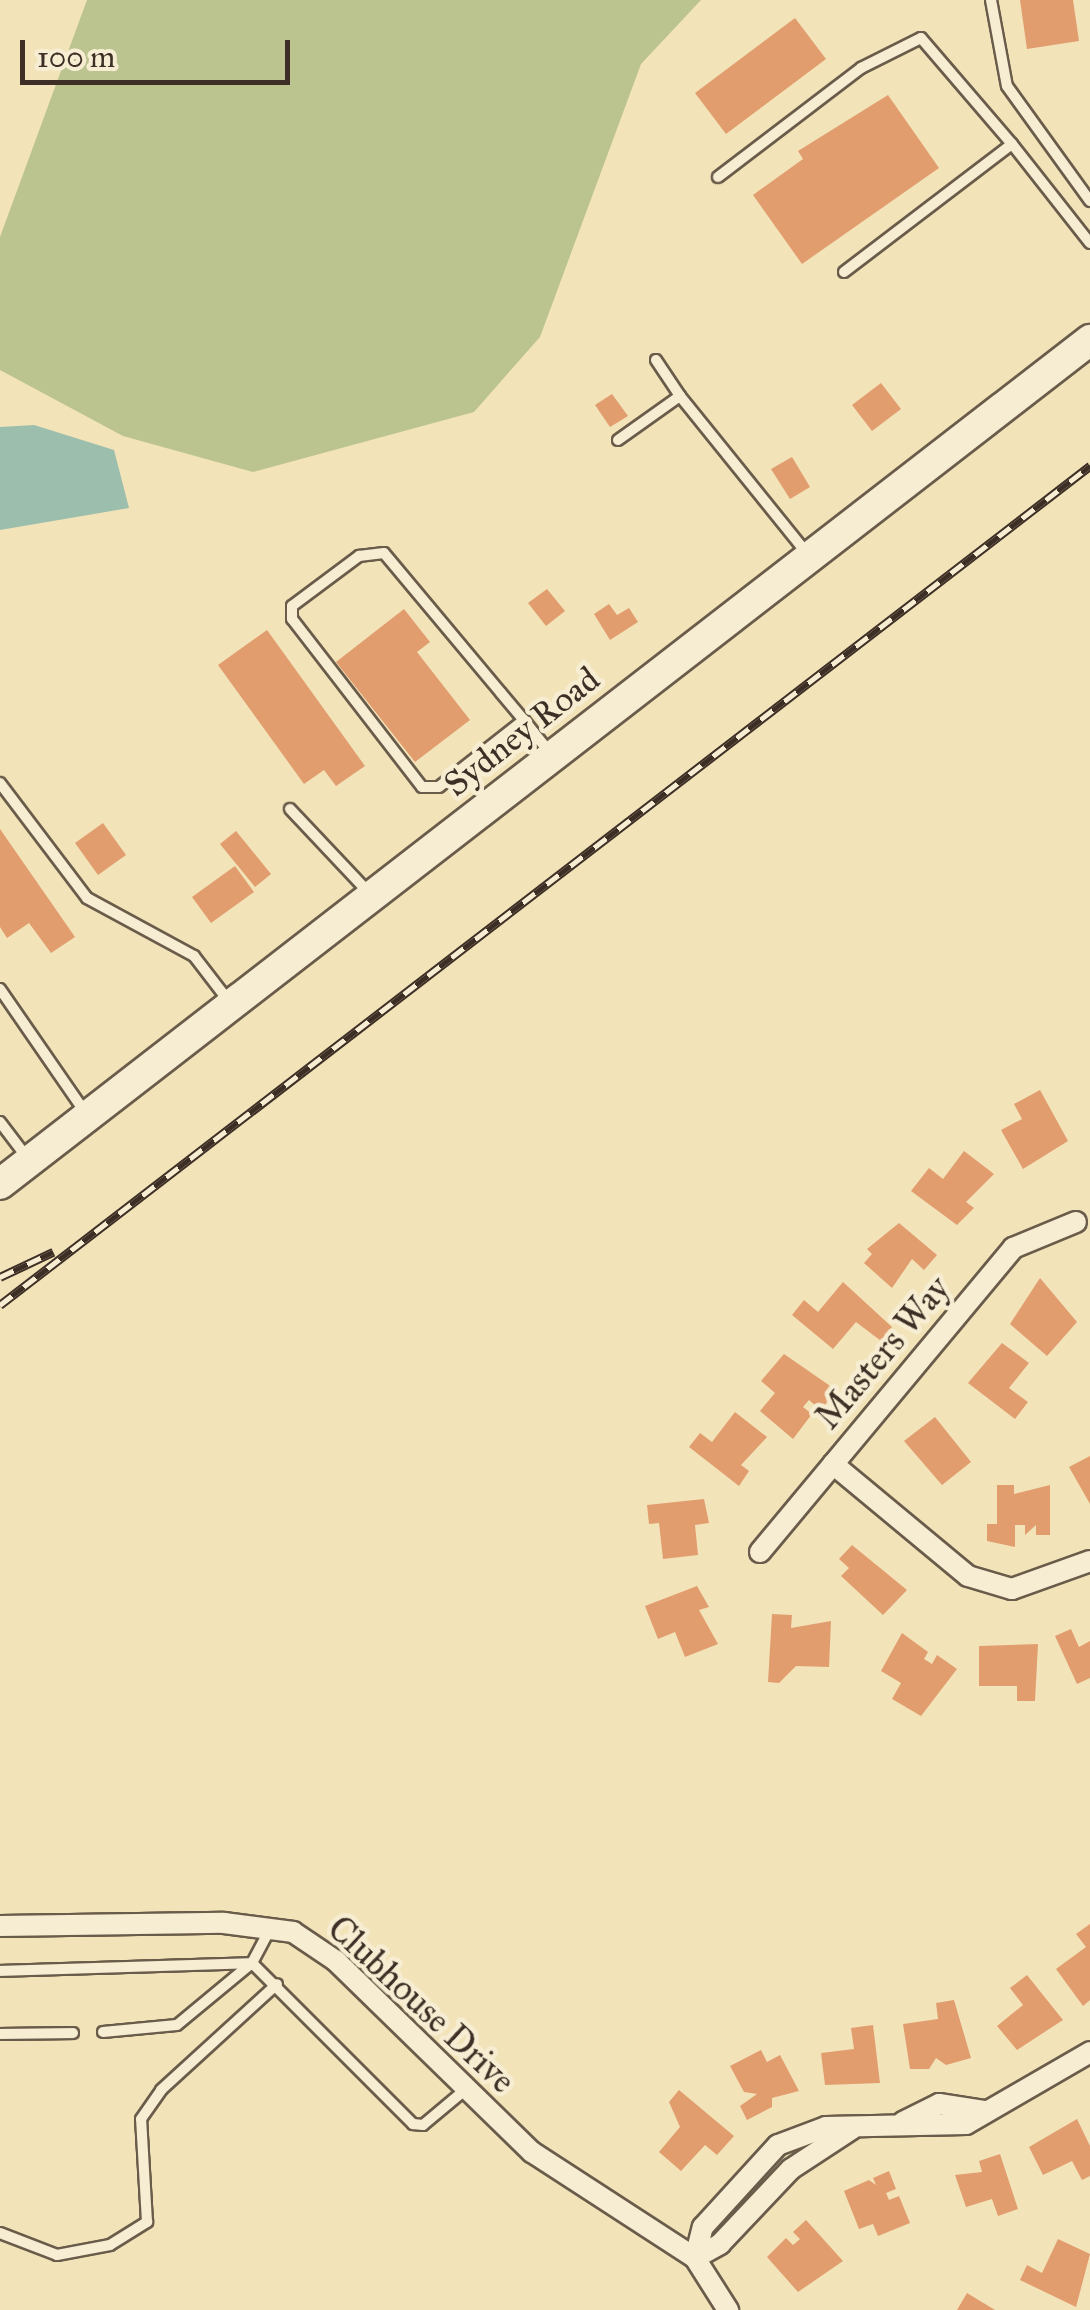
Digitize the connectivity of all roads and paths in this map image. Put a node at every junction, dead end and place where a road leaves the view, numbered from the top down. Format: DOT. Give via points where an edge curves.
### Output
graph roads {
  1 [pos="991,0"];
  2 [pos="1012,144"];
  3 [pos="718,178"];
  4 [pos="1090,200"];
  5 [pos="1090,242"];
  6 [pos="844,272"];
  7 [pos="1090,340"];
  8 [pos="656,360"];
  9 [pos="680,396"];
  10 [pos="618,440"];
  11 [pos="810,557"];
  12 [pos="524,720"];
  13 [pos="552,756"];
  14 [pos="0,783"];
  15 [pos="290,809"];
  16 [pos="372,896"];
  17 [pos="0,989"];
  18 [pos="231,1004"];
  19 [pos="88,1116"];
  20 [pos="0,1122"];
  21 [pos="30,1160"];
  22 [pos="0,1184"];
  23 [pos="1076,1222"];
  24 [pos="833,1464"];
  25 [pos="760,1552"];
  26 [pos="1090,1561"];
  27 [pos="0,1926"];
  28 [pos="270,1929"];
  29 [pos="252,1963"];
  30 [pos="0,1972"];
  31 [pos="277,1984"];
  32 [pos="103,2032"];
  33 [pos="73,2033"];
  34 [pos="0,2034"];
  35 [pos="1090,2053"];
  36 [pos="466,2088"];
  37 [pos="0,2233"];
  38 [pos="695,2258"];
  39 [pos="728,2310"];
  1 -- 4 [label="lane" via="1007,86"];
  2 -- 3 [label="lane" via="931,41 913,39 861,68"];
  2 -- 5 [label="lane"];
  2 -- 6 [label="lane"];
  7 -- 11 [label="street, Sydney Road"];
  8 -- 9 [label="lane"];
  9 -- 10 [label="lane"];
  9 -- 11 [label="lane"];
  11 -- 13 [label="street, Sydney Road"];
  12 -- 12 [label="lane" via="384,554 359,556 292,606 292,619 422,788 439,787"];
  12 -- 13 [label="lane"];
  13 -- 16 [label="street, Sydney Road"];
  14 -- 18 [label="lane" via="88,898 194,956"];
  15 -- 16 [label="lane"];
  16 -- 18 [label="street, Sydney Road"];
  17 -- 19 [label="lane"];
  18 -- 19 [label="street, Sydney Road"];
  19 -- 21 [label="street, Sydney Road"];
  20 -- 21 [label="lane"];
  21 -- 22 [label="street, Sydney Road"];
  23 -- 24 [label="street, Masters Way" via="1013,1248"];
  24 -- 25 [label="street, Masters Way"];
  24 -- 26 [label="street" via="968,1576 1012,1589"];
  27 -- 28 [label="street, Clubhouse Drive"];
  28 -- 29 [label="lane"];
  28 -- 36 [label="street, Clubhouse Drive" via="293,1932 336,1961"];
  29 -- 30 [label="lane"];
  29 -- 31 [label="lane"];
  29 -- 32 [label="lane" via="177,2025"];
  31 -- 36 [label="lane" via="413,2124 423,2126"];
  31 -- 37 [label="lane" via="161,2090 141,2120 147,2222 110,2245 56,2254"];
  33 -- 34 [label="lane"];
  35 -- 38 [label="street" via="986,2111 940,2104 903,2122 826,2127 778,2145 703,2227"];
  36 -- 38 [label="street, Clubhouse Drive" via="532,2152"];
  38 -- 39 [label="street, Clubhouse Drive"];
}
